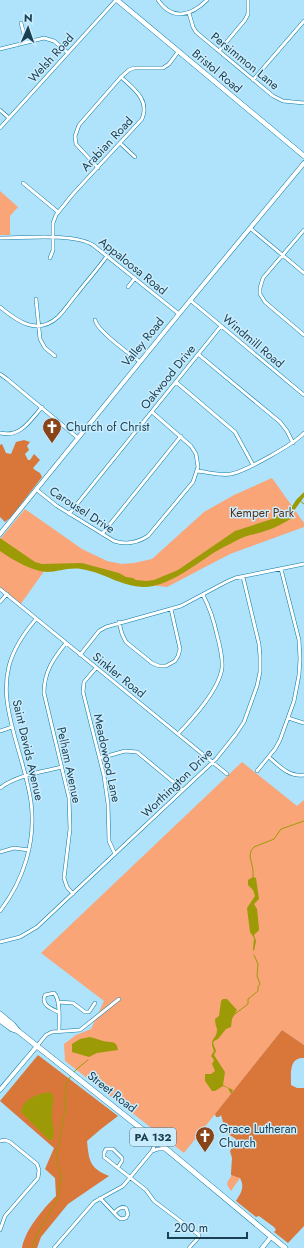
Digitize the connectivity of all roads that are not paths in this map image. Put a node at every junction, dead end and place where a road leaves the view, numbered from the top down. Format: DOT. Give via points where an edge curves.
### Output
graph roads {
  1 [pos="116,0"];
  2 [pos="158,0"];
  3 [pos="207,0"];
  4 [pos="248,0"];
  5 [pos="189,13"];
  6 [pos="304,21"];
  7 [pos="21,23"];
  8 [pos="26,42"];
  9 [pos="0,49"];
  10 [pos="219,51"];
  11 [pos="178,52"];
  12 [pos="68,53"];
  13 [pos="121,77"];
  14 [pos="253,80"];
  15 [pos="304,103"];
  16 [pos="0,110"];
  17 [pos="9,118"];
  18 [pos="0,128"];
  19 [pos="121,144"];
  20 [pos="304,156"];
  21 [pos="135,157"];
  22 [pos="304,163"];
  23 [pos="98,168"];
  24 [pos="23,183"];
  25 [pos="58,212"];
  26 [pos="250,228"];
  27 [pos="304,230"];
  28 [pos="0,238"];
  29 [pos="53,238"];
  30 [pos="283,255"];
  31 [pos="107,256"];
  32 [pos="50,258"];
  33 [pos="304,272"];
  34 [pos="135,278"];
  35 [pos="128,287"];
  36 [pos="36,299"];
  37 [pos="190,300"];
  38 [pos="0,307"];
  39 [pos="179,314"];
  40 [pos="95,320"];
  41 [pos="38,326"];
  42 [pos="221,326"];
  43 [pos="304,335"];
  44 [pos="198,354"];
  45 [pos="55,356"];
  46 [pos="140,362"];
  47 [pos="0,374"];
  48 [pos="176,382"];
  49 [pos="304,395"];
  50 [pos="42,407"];
  51 [pos="152,412"];
  52 [pos="0,433"];
  53 [pos="304,434"];
  54 [pos="181,436"];
  55 [pos="78,438"];
  56 [pos="293,443"];
  57 [pos="253,465"];
  58 [pos="197,471"];
  59 [pos="37,490"];
  60 [pos="69,514"];
  61 [pos="0,534"];
  62 [pos="102,534"];
  63 [pos="304,564"];
  64 [pos="281,569"];
  65 [pos="243,577"];
  66 [pos="0,589"];
  67 [pos="7,594"];
  68 [pos="203,595"];
  69 [pos="0,602"];
  70 [pos="171,609"];
  71 [pos="36,619"];
  72 [pos="119,622"];
  73 [pos="66,643"];
  74 [pos="80,655"];
  75 [pos="96,668"];
  76 [pos="0,691"];
  77 [pos="6,691"];
  78 [pos="288,718"];
  79 [pos="304,723"];
  80 [pos="12,727"];
  81 [pos="0,731"];
  82 [pos="178,734"];
  83 [pos="269,757"];
  84 [pos="100,758"];
  85 [pos="213,762"];
  86 [pos="62,767"];
  87 [pos="257,771"];
  88 [pos="227,774"];
  89 [pos="304,775"];
  90 [pos="25,777"];
  91 [pos="0,788"];
  92 [pos="183,790"];
  93 [pos="29,850"];
  94 [pos="0,852"];
  95 [pos="115,854"];
  96 [pos="73,894"];
  97 [pos="0,911"];
  98 [pos="0,942"];
  99 [pos="119,999"];
  100 [pos="58,1002"];
  101 [pos="95,1003"];
  102 [pos="58,1012"];
  103 [pos="0,1014"];
  104 [pos="0,1020"];
  105 [pos="59,1030"];
  106 [pos="18,1031"];
  107 [pos="37,1046"];
  108 [pos="0,1090"];
  109 [pos="0,1140"];
  110 [pos="157,1140"];
  111 [pos="167,1149"];
  112 [pos="152,1151"];
  113 [pos="118,1167"];
  114 [pos="130,1177"];
  115 [pos="100,1198"];
  116 [pos="114,1212"];
  117 [pos="0,1230"];
  118 [pos="271,1237"];
  119 [pos="54,1248"];
  120 [pos="189,1248"];
  121 [pos="262,1248"];
  122 [pos="285,1248"];
  1 -- 11 [label="main road, Bristol Road"];
  1 -- 12 [label="street, Welsh Road"];
  2 -- 5 [label="street" via="172,12"];
  3 -- 5 [label="street"];
  4 -- 10 [label="street" via="248,14 245,20"];
  5 -- 10 [label="street, Persimmon Lane" via="194,30"];
  6 -- 14 [label="street"];
  7 -- 8 [label="street"];
  8 -- 9 [label="street"];
  8 -- 12 [label="street" via="47,38"];
  10 -- 14 [label="street, Persimmon Lane"];
  11 -- 13 [label="street" via="163,68 134,68"];
  11 -- 20 [label="main road, Bristol Road"];
  12 -- 17 [label="street, Welsh Road"];
  13 -- 19 [label="street, Arabian Road" via="138,92 142,99 144,116"];
  13 -- 23 [label="street" via="76,129 76,144"];
  14 -- 15 [label="street, Persimmon Lane" via="280,100"];
  16 -- 17 [label="street"];
  17 -- 18 [label="street, Welsh Road"];
  19 -- 21 [label="street"];
  19 -- 23 [label="street, Arabian Road"];
  22 -- 26 [label="street, Valley Road"];
  23 -- 25 [label="street, Arabian Road"];
  24 -- 25 [label="street"];
  25 -- 29 [label="street" via="54,221"];
  26 -- 30 [label="street"];
  26 -- 37 [label="street, Valley Road"];
  27 -- 30 [label="street"];
  28 -- 29 [label="street, Appaloosa Road"];
  29 -- 31 [label="street, Appaloosa Road" via="86,241"];
  29 -- 32 [label="street"];
  30 -- 33 [label="street"];
  30 -- 43 [label="street" via="262,280 260,294 265,302"];
  31 -- 34 [label="street, Appaloosa Road"];
  31 -- 41 [label="street" via="58,317"];
  34 -- 35 [label="street"];
  34 -- 39 [label="street, Appaloosa Road"];
  36 -- 41 [label="street"];
  37 -- 39 [label="street, Valley Road"];
  37 -- 42 [label="street, Windmill Road"];
  38 -- 41 [label="street" via="22,323"];
  39 -- 46 [label="street, Valley Road"];
  40 -- 46 [label="street" via="107,336"];
  41 -- 45 [label="street" via="41,343"];
  42 -- 44 [label="street, Oakwood Drive"];
  42 -- 49 [label="street, Windmill Road"];
  44 -- 48 [label="street, Oakwood Drive"];
  44 -- 56 [label="street" via="280,422"];
  46 -- 55 [label="street, Valley Road"];
  47 -- 50 [label="street"];
  48 -- 51 [label="street, Oakwood Drive"];
  48 -- 57 [label="street" via="235,432"];
  50 -- 52 [label="street" via="22,429 13,434"];
  50 -- 55 [label="street"];
  51 -- 54 [label="street"];
  51 -- 60 [label="street, Oakwood Drive"];
  53 -- 56 [label="street"];
  54 -- 58 [label="street" via="194,450"];
  54 -- 62 [label="street"];
  55 -- 59 [label="street, Valley Road"];
  56 -- 57 [label="street"];
  57 -- 58 [label="street" via="227,474"];
  58 -- 62 [label="street, Carousel Drive" via="188,489 155,530 144,539 123,543"];
  59 -- 60 [label="street, Carousel Drive"];
  59 -- 61 [label="street, Valley Road"];
  60 -- 62 [label="street, Carousel Drive"];
  63 -- 64 [label="street"];
  64 -- 65 [label="street"];
  64 -- 78 [label="street" via="297,631 300,659 298,684"];
  65 -- 68 [label="street" via="229,580"];
  65 -- 85 [label="street, Worthington Drive" via="259,644 260,672 244,722"];
  66 -- 67 [label="street, Sinkler Road"];
  67 -- 69 [label="street"];
  67 -- 71 [label="street, Sinkler Road"];
  68 -- 70 [label="street"];
  68 -- 82 [label="street" via="212,613 221,650 221,672 214,690"];
  70 -- 72 [label="street"];
  70 -- 72 [label="street" via="180,649 175,661 166,666 152,663 126,642"];
  71 -- 73 [label="street, Sinkler Road"];
  71 -- 77 [label="street, Saint Davids Avenue" via="22,636 13,653 8,668"];
  72 -- 74 [label="street" via="99,631"];
  73 -- 74 [label="street, Sinkler Road"];
  73 -- 86 [label="street, Pelham Avenue" via="50,665 44,687"];
  74 -- 75 [label="street, Sinkler Road"];
  75 -- 82 [label="street, Sinkler Road"];
  75 -- 84 [label="street, Meadowood Lane" via="84,682 83,692"];
  76 -- 77 [label="street"];
  77 -- 80 [label="street, Saint Davids Avenue"];
  78 -- 79 [label="street"];
  78 -- 83 [label="street" via="278,744"];
  80 -- 81 [label="street"];
  80 -- 90 [label="street, Saint Davids Avenue"];
  82 -- 85 [label="street, Sinkler Road"];
  83 -- 87 [label="street"];
  83 -- 89 [label="street" via="289,773"];
  84 -- 92 [label="street" via="125,751 136,752"];
  84 -- 95 [label="street, Meadowood Lane" via="108,796 109,841"];
  85 -- 88 [label="street, Sinkler Road"];
  85 -- 92 [label="street, Worthington Drive"];
  86 -- 90 [label="street"];
  86 -- 96 [label="street, Pelham Avenue" via="68,790 70,820 64,878"];
  90 -- 91 [label="street"];
  90 -- 93 [label="street, Saint Davids Avenue" via="32,811"];
  92 -- 95 [label="street, Worthington Drive"];
  93 -- 94 [label="street" via="14,848"];
  93 -- 97 [label="street, Saint Davids Avenue" via="19,879"];
  95 -- 96 [label="street, Worthington Drive"];
  96 -- 98 [label="street, Worthington Drive" via="32,932"];
  99 -- 105 [label="street" via="80,1030"];
  100 -- 101 [label="street" via="74,1003 85,1012 89,1012"];
  100 -- 102 [label="street"];
  100 -- 102 [label="street" via="54,993 45,995 44,1003"];
  102 -- 105 [label="street"];
  103 -- 106 [label="main road, Street Road / PA 132"];
  104 -- 106 [label="main road, Street Road / PA 132"];
  105 -- 107 [label="street" via="46,1035"];
  106 -- 107 [label="main road, Street Road / PA 132"];
  107 -- 108 [label="street"];
  107 -- 110 [label="main road, Street Road / PA 132"];
  109 -- 117 [label="street" via="10,1142 37,1164 39,1172 38,1178 5,1216"];
  110 -- 111 [label="main road, Street Road / PA 132"];
  110 -- 112 [label="street"];
  111 -- 112 [label="street"];
  111 -- 118 [label="main road, Street Road / PA 132"];
  112 -- 114 [label="street"];
  113 -- 113 [label="street" via="104,1157 106,1149 112,1149 122,1158"];
  113 -- 114 [label="street"];
  114 -- 115 [label="street" via="123,1186"];
  114 -- 120 [label="street" via="146,1190 154,1201 199,1235"];
  115 -- 116 [label="street"];
  115 -- 119 [label="street"];
  116 -- 116 [label="street" via="123,1219 128,1214 126,1208"];
  118 -- 121 [label="street"];
  118 -- 122 [label="main road, Street Road / PA 132"];
}
